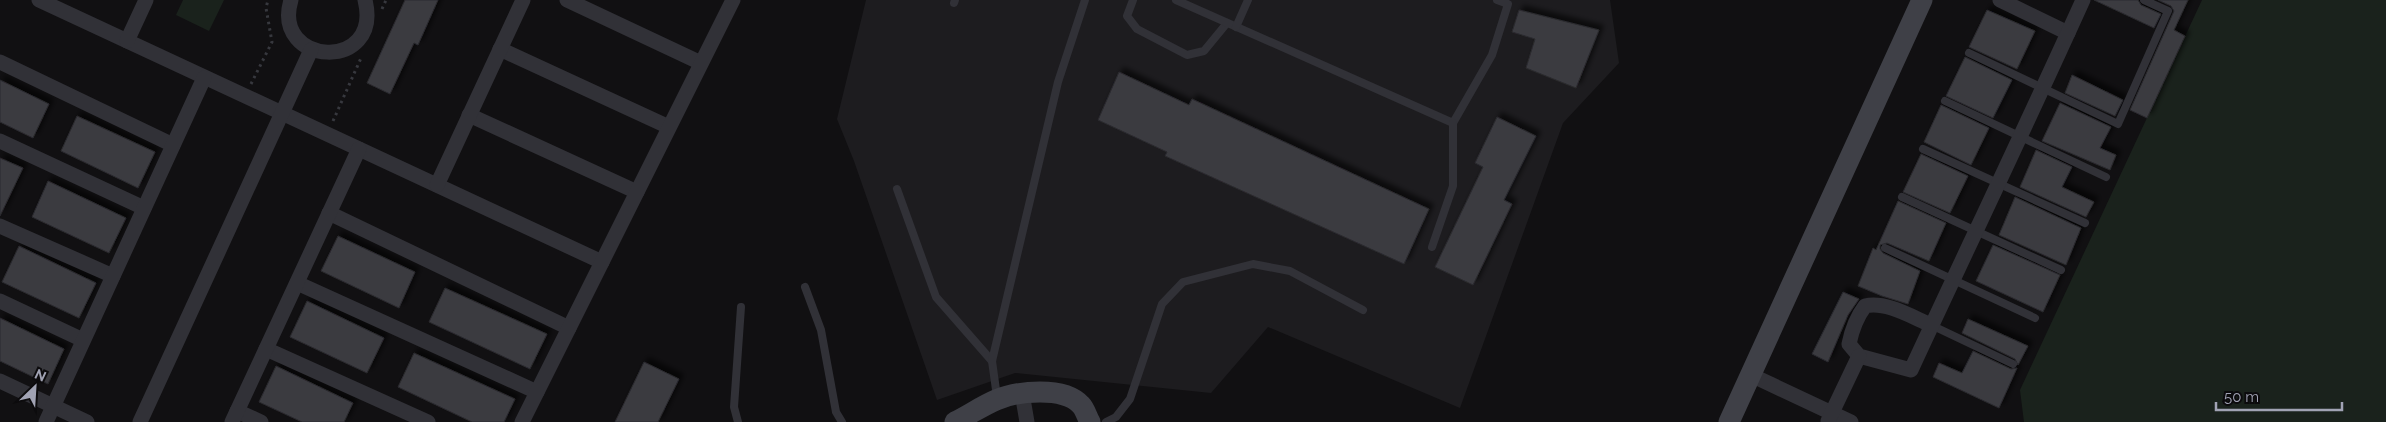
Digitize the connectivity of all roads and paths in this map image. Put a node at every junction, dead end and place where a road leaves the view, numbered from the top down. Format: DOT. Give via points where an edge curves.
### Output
graph roads {
  1 [pos="39,0"];
  2 [pos="146,0"];
  3 [pos="268,0"];
  4 [pos="291,0"];
  5 [pos="365,0"];
  6 [pos="386,0"];
  7 [pos="523,0"];
  8 [pos="567,0"];
  9 [pos="733,0"];
  10 [pos="1085,0"];
  11 [pos="1133,0"];
  12 [pos="1176,0"];
  13 [pos="1248,0"];
  14 [pos="1497,0"];
  15 [pos="1922,0"];
  16 [pos="2000,0"];
  17 [pos="2082,0"];
  18 [pos="2144,0"];
  19 [pos="378,18"];
  20 [pos="1227,23"];
  21 [pos="1236,27"];
  22 [pos="2068,33"];
  23 [pos="127,42"];
  24 [pos="500,49"];
  25 [pos="312,50"];
  26 [pos="1969,53"];
  27 [pos="362,54"];
  28 [pos="0,62"];
  29 [pos="701,63"];
  30 [pos="204,78"];
  31 [pos="2042,88"];
  32 [pos="245,96"];
  33 [pos="1945,101"];
  34 [pos="282,114"];
  35 [pos="469,115"];
  36 [pos="1452,123"];
  37 [pos="669,127"];
  38 [pos="327,135"];
  39 [pos="2020,136"];
  40 [pos="0,141"];
  41 [pos="173,145"];
  42 [pos="359,149"];
  43 [pos="1923,149"];
  44 [pos="2106,177"];
  45 [pos="1997,184"];
  46 [pos="437,185"];
  47 [pos="897,189"];
  48 [pos="637,192"];
  49 [pos="1902,197"];
  50 [pos="144,208"];
  51 [pos="329,213"];
  52 [pos="2085,224"];
  53 [pos="0,226"];
  54 [pos="1975,231"];
  55 [pos="1432,247"];
  56 [pos="1885,248"];
  57 [pos="602,262"];
  58 [pos="2061,270"];
  59 [pos="113,276"];
  60 [pos="1953,278"];
  61 [pos="297,283"];
  62 [pos="804,287"];
  63 [pos="0,301"];
  64 [pos="741,307"];
  65 [pos="1363,310"];
  66 [pos="2035,318"];
  67 [pos="1931,325"];
  68 [pos="569,328"];
  69 [pos="83,340"];
  70 [pos="266,349"];
  71 [pos="1858,356"];
  72 [pos="992,362"];
  73 [pos="2013,364"];
  74 [pos="1751,375"];
  75 [pos="0,381"];
  76 [pos="538,392"];
  77 [pos="1022,394"];
  78 [pos="998,399"];
  79 [pos="53,406"];
  80 [pos="235,417"];
  81 [pos="977,417"];
  82 [pos="1830,418"];
  83 [pos="46,422"];
  84 [pos="87,422"];
  85 [pos="140,422"];
  86 [pos="261,422"];
  87 [pos="428,422"];
  88 [pos="522,422"];
  89 [pos="738,422"];
  90 [pos="842,422"];
  91 [pos="955,422"];
  92 [pos="1027,422"];
  93 [pos="1090,422"];
  94 [pos="1106,422"];
  95 [pos="1729,422"];
  96 [pos="1851,422"];
  1 -- 23 [label="street"];
  2 -- 23 [label="street"];
  3 -- 32 [label="path" via="266,8 272,42"];
  4 -- 25 [label="street" via="288,17 291,27"];
  5 -- 25 [label="street" via="367,21 362,35 351,46 332,53"];
  6 -- 19 [label="path"];
  7 -- 24 [label="street"];
  8 -- 29 [label="street"];
  9 -- 29 [label="street"];
  10 -- 72 [label="lane" via="1058,82"];
  11 -- 20 [label="lane" via="1127,16 1137,29 1187,55 1204,51"];
  12 -- 20 [label="lane"];
  13 -- 21 [label="lane"];
  14 -- 36 [label="lane" via="1508,4 1492,55"];
  15 -- 74 [label="street"];
  16 -- 22 [label="street"];
  17 -- 22 [label="street"];
  18 -- 31 [label="lane" via="2168,11 2118,124"];
  20 -- 21 [label="lane"];
  21 -- 36 [label="lane"];
  22 -- 31 [label="street"];
  23 -- 30 [label="street"];
  24 -- 35 [label="street"];
  24 -- 37 [label="street"];
  25 -- 34 [label="street"];
  26 -- 31 [label="lane"];
  27 -- 38 [label="path"];
  28 -- 41 [label="street"];
  29 -- 37 [label="street"];
  30 -- 32 [label="street"];
  30 -- 41 [label="street"];
  31 -- 39 [label="street"];
  32 -- 34 [label="street"];
  33 -- 39 [label="lane"];
  34 -- 38 [label="street"];
  34 -- 85 [label="street"];
  35 -- 46 [label="street"];
  35 -- 48 [label="street"];
  36 -- 55 [label="lane" via="1453,186"];
  37 -- 48 [label="street"];
  38 -- 42 [label="street"];
  39 -- 44 [label="lane"];
  39 -- 45 [label="street"];
  40 -- 50 [label="street"];
  41 -- 50 [label="street"];
  42 -- 46 [label="street"];
  42 -- 51 [label="street"];
  43 -- 45 [label="lane"];
  45 -- 52 [label="lane"];
  45 -- 54 [label="street"];
  46 -- 57 [label="street"];
  47 -- 72 [label="lane" via="936,297"];
  48 -- 57 [label="street"];
  49 -- 54 [label="lane"];
  50 -- 59 [label="street"];
  51 -- 61 [label="street"];
  51 -- 68 [label="street"];
  53 -- 59 [label="street"];
  54 -- 58 [label="lane"];
  54 -- 60 [label="street"];
  56 -- 60 [label="lane"];
  57 -- 68 [label="street"];
  59 -- 69 [label="street"];
  60 -- 66 [label="lane"];
  60 -- 67 [label="street"];
  61 -- 70 [label="street"];
  61 -- 76 [label="street"];
  62 -- 90 [label="lane" via="821,330 836,412"];
  63 -- 69 [label="street"];
  64 -- 89 [label="lane" via="734,407"];
  65 -- 94 [label="lane" via="1290,271 1253,264 1183,282 1162,304 1130,399 1116,417"];
  67 -- 71 [label="street" via="1910,370"];
  67 -- 71 [label="street" via="1889,308 1872,304 1864,306 1852,329 1849,344"];
  67 -- 73 [label="lane"];
  68 -- 76 [label="street"];
  69 -- 79 [label="street"];
  70 -- 80 [label="street"];
  70 -- 87 [label="street"];
  71 -- 82 [label="street"];
  72 -- 78 [label="lane"];
  74 -- 82 [label="street"];
  74 -- 95 [label="street"];
  75 -- 79 [label="street"];
  76 -- 88 [label="street"];
  77 -- 78 [label="street"];
  77 -- 92 [label="street"];
  77 -- 93 [label="street" via="1064,393 1081,404"];
  78 -- 81 [label="street"];
  79 -- 83 [label="street"];
  79 -- 84 [label="street"];
  80 -- 86 [label="street"];
  81 -- 91 [label="street"];
  82 -- 96 [label="street"];
}
